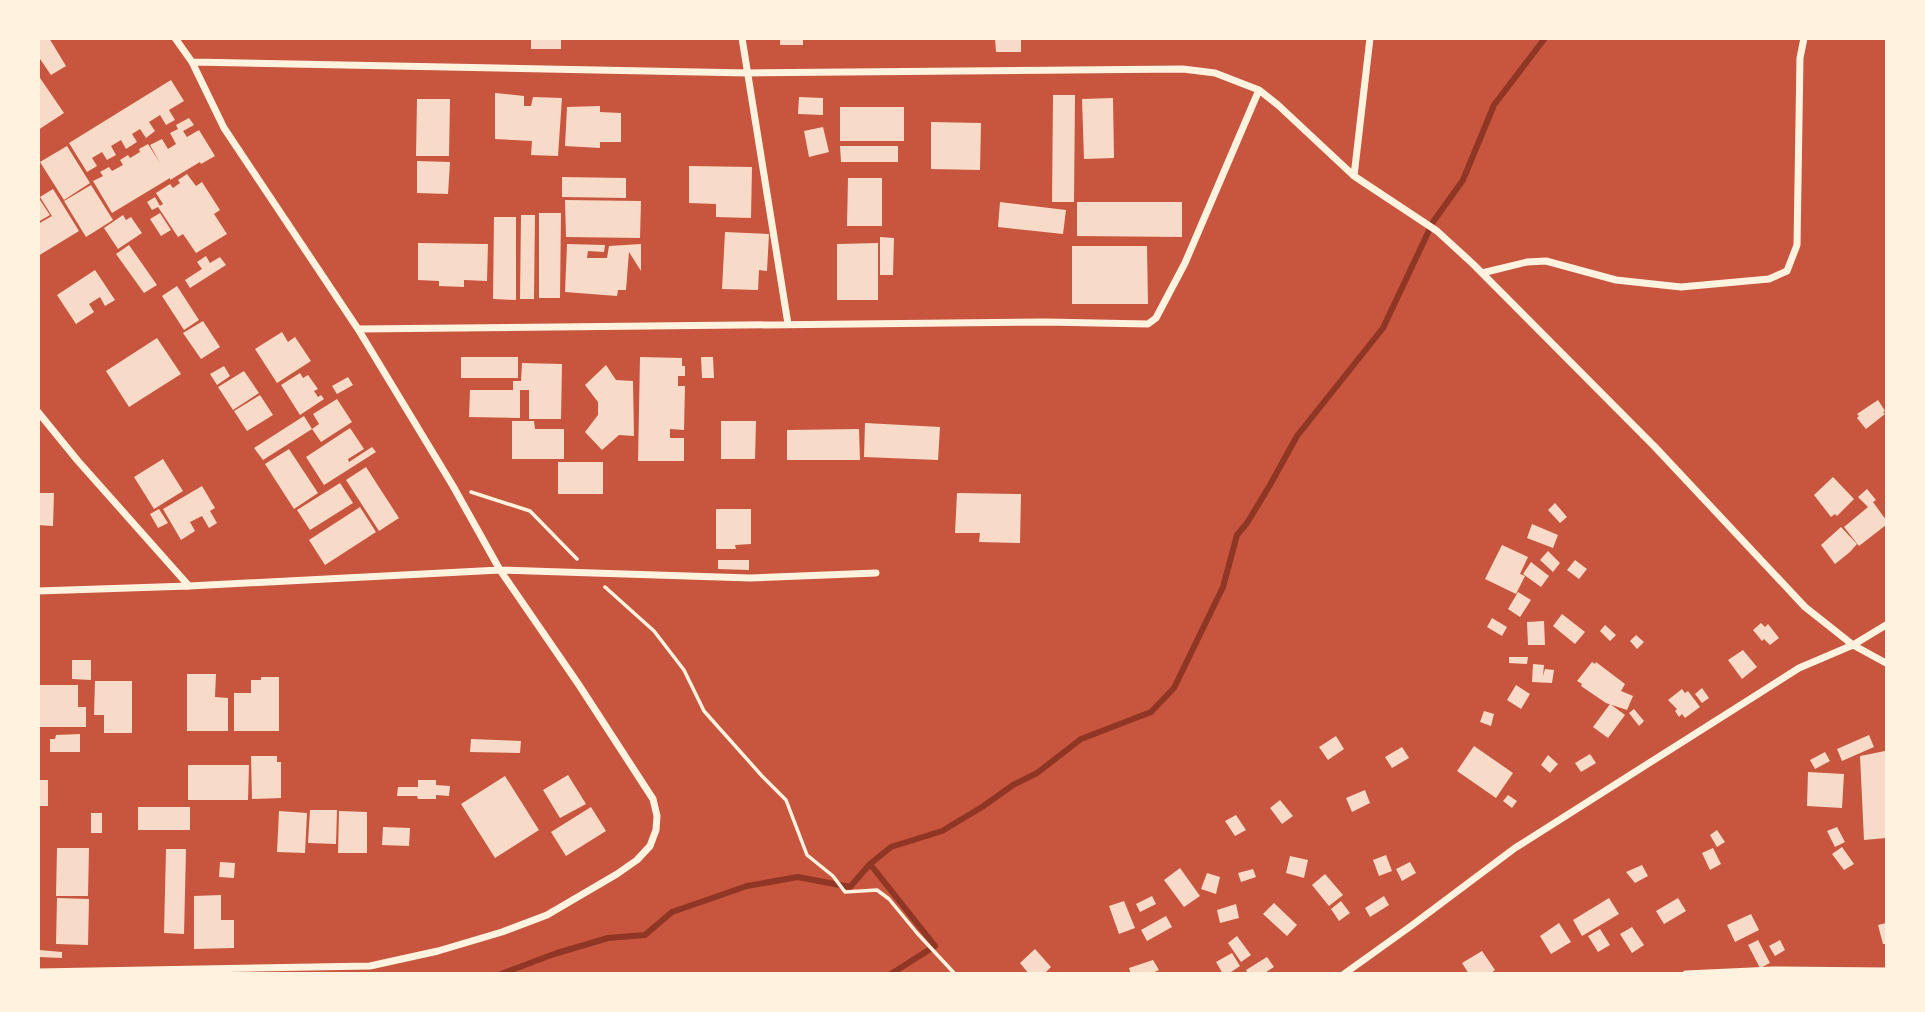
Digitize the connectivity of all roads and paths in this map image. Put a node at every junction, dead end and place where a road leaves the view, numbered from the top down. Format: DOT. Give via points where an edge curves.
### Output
graph roads {
  1 [pos="175,38"];
  2 [pos="742,38"];
  3 [pos="1370,38"];
  4 [pos="1804,38"];
  5 [pos="192,62"];
  6 [pos="748,73"];
  7 [pos="1259,90"];
  8 [pos="1354,176"];
  9 [pos="1482,273"];
  10 [pos="788,324"];
  11 [pos="358,329"];
  12 [pos="38,412"];
  13 [pos="453,486"];
  14 [pos="500,570"];
  15 [pos="589,573"];
  16 [pos="876,573"];
  17 [pos="189,586"];
  18 [pos="38,591"];
  19 [pos="1886,625"];
  20 [pos="1853,645"];
  21 [pos="1886,663"];
  22 [pos="1886,971"];
  23 [pos="38,972"];
  24 [pos="956,974"];
  25 [pos="1344,974"];
  26 [pos="1686,974"];
  1 -- 5 [label="street"];
  2 -- 6 [label="street"];
  3 -- 8 [label="street"];
  4 -- 9 [label="street" via="1797,245 1787,271 1769,279 1681,286 1616,281 1545,261"];
  5 -- 6 [label="street"];
  5 -- 11 [label="street" via="224,128"];
  6 -- 7 [label="street" via="1183,69 1215,73"];
  6 -- 10 [label="street"];
  7 -- 8 [label="street"];
  7 -- 10 [label="street" via="1185,262 1156,318 1148,324"];
  8 -- 9 [label="street" via="1437,231"];
  9 -- 20 [label="street" via="1805,607"];
  10 -- 11 [label="street"];
  11 -- 13 [label="street"];
  12 -- 17 [label="street"];
  13 -- 14 [label="street"];
  13 -- 15 [label="path" via="530,511"];
  14 -- 15 [label="street"];
  14 -- 17 [label="street"];
  14 -- 23 [label="street" via="653,799 656,830 650,846 636,860 547,915 438,951 370,966"];
  15 -- 16 [label="street" via="750,578"];
  15 -- 24 [label="path" via="654,631 684,670 704,711 786,800 807,855 845,892 877,890"];
  17 -- 18 [label="street"];
  19 -- 20 [label="street"];
  20 -- 21 [label="street"];
  20 -- 25 [label="street" via="1800,668 1515,848"];
  22 -- 26 [label="street"];
}
